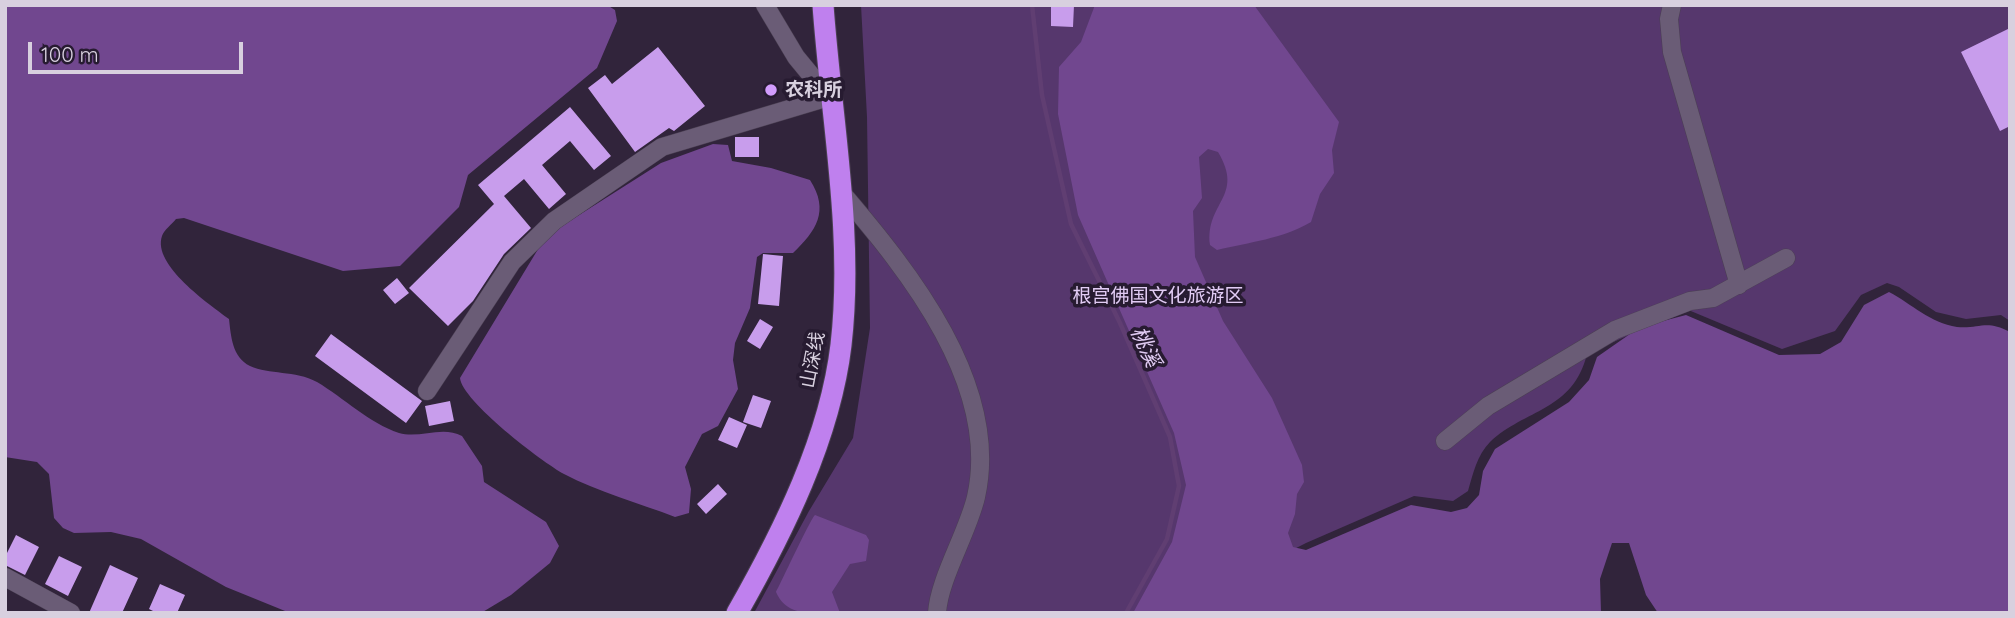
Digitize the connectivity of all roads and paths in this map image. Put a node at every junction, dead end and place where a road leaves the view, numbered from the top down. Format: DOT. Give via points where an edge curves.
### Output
graph roads {
  1 [pos="765,5"];
  2 [pos="823,5"];
  3 [pos="1672,5"];
  4 [pos="830,97"];
  5 [pos="841,192"];
  6 [pos="1786,258"];
  7 [pos="1739,285"];
  8 [pos="427,391"];
  9 [pos="1445,441"];
  10 [pos="5,577"];
  11 [pos="71,613"];
  12 [pos="737,613"];
  13 [pos="937,613"];
  1 -- 4 [label="street" via="796,57"];
  2 -- 4 [label="highway, 山深线"];
  3 -- 7 [label="street" via="1672,52"];
  4 -- 5 [label="highway, 山深线"];
  4 -- 8 [label="street" via="662,147 554,221 512,262"];
  5 -- 12 [label="highway, 山深线" via="845,285 841,347 827,408 804,476"];
  5 -- 13 [label="street" via="892,256 950,345 968,382 980,432 976,496"];
  6 -- 7 [label="street"];
  7 -- 9 [label="street" via="1615,330 1498,399"];
  10 -- 11 [label="street"];
}
